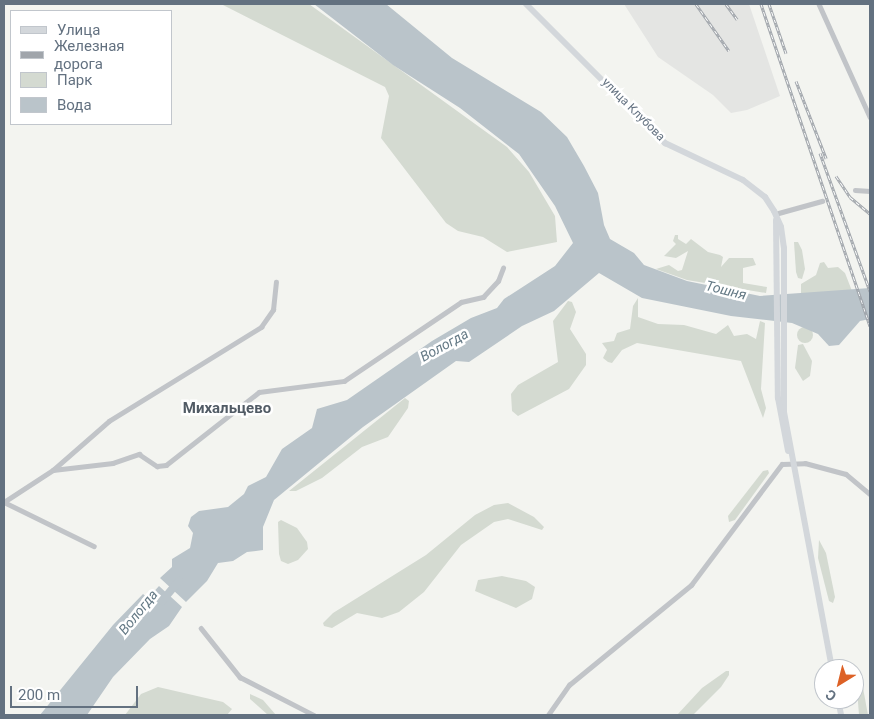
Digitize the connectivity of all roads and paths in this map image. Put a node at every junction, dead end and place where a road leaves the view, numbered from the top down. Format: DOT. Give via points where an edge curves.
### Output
graph roads {
  1 [pos="526,4"];
  2 [pos="819,4"];
  3 [pos="870,117"];
  4 [pos="855,190"];
  5 [pos="870,191"];
  6 [pos="822,201"];
  7 [pos="775,214"];
  8 [pos="503,268"];
  9 [pos="276,282"];
  10 [pos="780,336"];
  11 [pos="792,462"];
  12 [pos="53,470"];
  13 [pos="870,494"];
  14 [pos="4,502"];
  15 [pos="94,546"];
  16 [pos="201,628"];
  17 [pos="830,659"];
  18 [pos="314,715"];
  19 [pos="548,715"];
  1 -- 7 [label="main road, улица Клубова" via="660,139 680,152 727,171 749,184 767,199"];
  2 -- 3 [label="street"];
  4 -- 5 [label="street"];
  6 -- 7 [label="street"];
  7 -- 10 [label="main road"];
  7 -- 10 [label="main road, улица Клубова" via="783,237 785,287"];
  8 -- 12 [label="street" via="498,280 483,297 461,302 344,381 259,392 166,465 157,466 139,454 113,463"];
  9 -- 12 [label="street" via="273,310 261,327 109,421"];
  10 -- 11 [label="main road" via="779,410"];
  11 -- 13 [label="street" via="846,474"];
  11 -- 17 [label="main road"];
  11 -- 19 [label="street" via="782,464 775,471 691,585 569,685"];
  12 -- 14 [label="street"];
  14 -- 15 [label="street"];
  16 -- 18 [label="street" via="240,677"];
}
